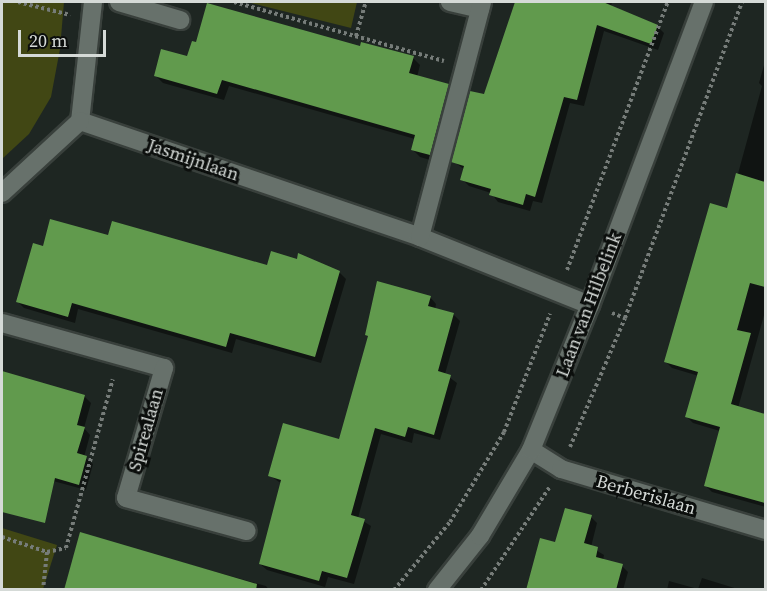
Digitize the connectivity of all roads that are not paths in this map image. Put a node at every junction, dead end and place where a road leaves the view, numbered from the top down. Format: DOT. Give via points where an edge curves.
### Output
graph roads {
  1 [pos="93,2"];
  2 [pos="119,2"];
  3 [pos="450,2"];
  4 [pos="704,2"];
  5 [pos="481,5"];
  6 [pos="180,20"];
  7 [pos="80,121"];
  8 [pos="2,193"];
  9 [pos="420,237"];
  10 [pos="590,305"];
  11 [pos="2,322"];
  12 [pos="531,450"];
  13 [pos="765,530"];
  14 [pos="247,531"];
  15 [pos="437,590"];
  1 -- 7 [label="street"];
  2 -- 6 [label="street"];
  3 -- 5 [label="street"];
  4 -- 10 [label="street, Laan van Hilbelink"];
  5 -- 9 [label="street"];
  7 -- 8 [label="street"];
  7 -- 9 [label="street, Jasmijnlaan"];
  9 -- 10 [label="street, Jasmijnlaan"];
  10 -- 12 [label="street, Laan van Hilbelink"];
  11 -- 14 [label="street, Spirealaan" via="164,368 126,498"];
  12 -- 13 [label="street, Berberislaan" via="561,469"];
  12 -- 15 [label="street, Laan van Hilbelink" via="480,537"];
}
